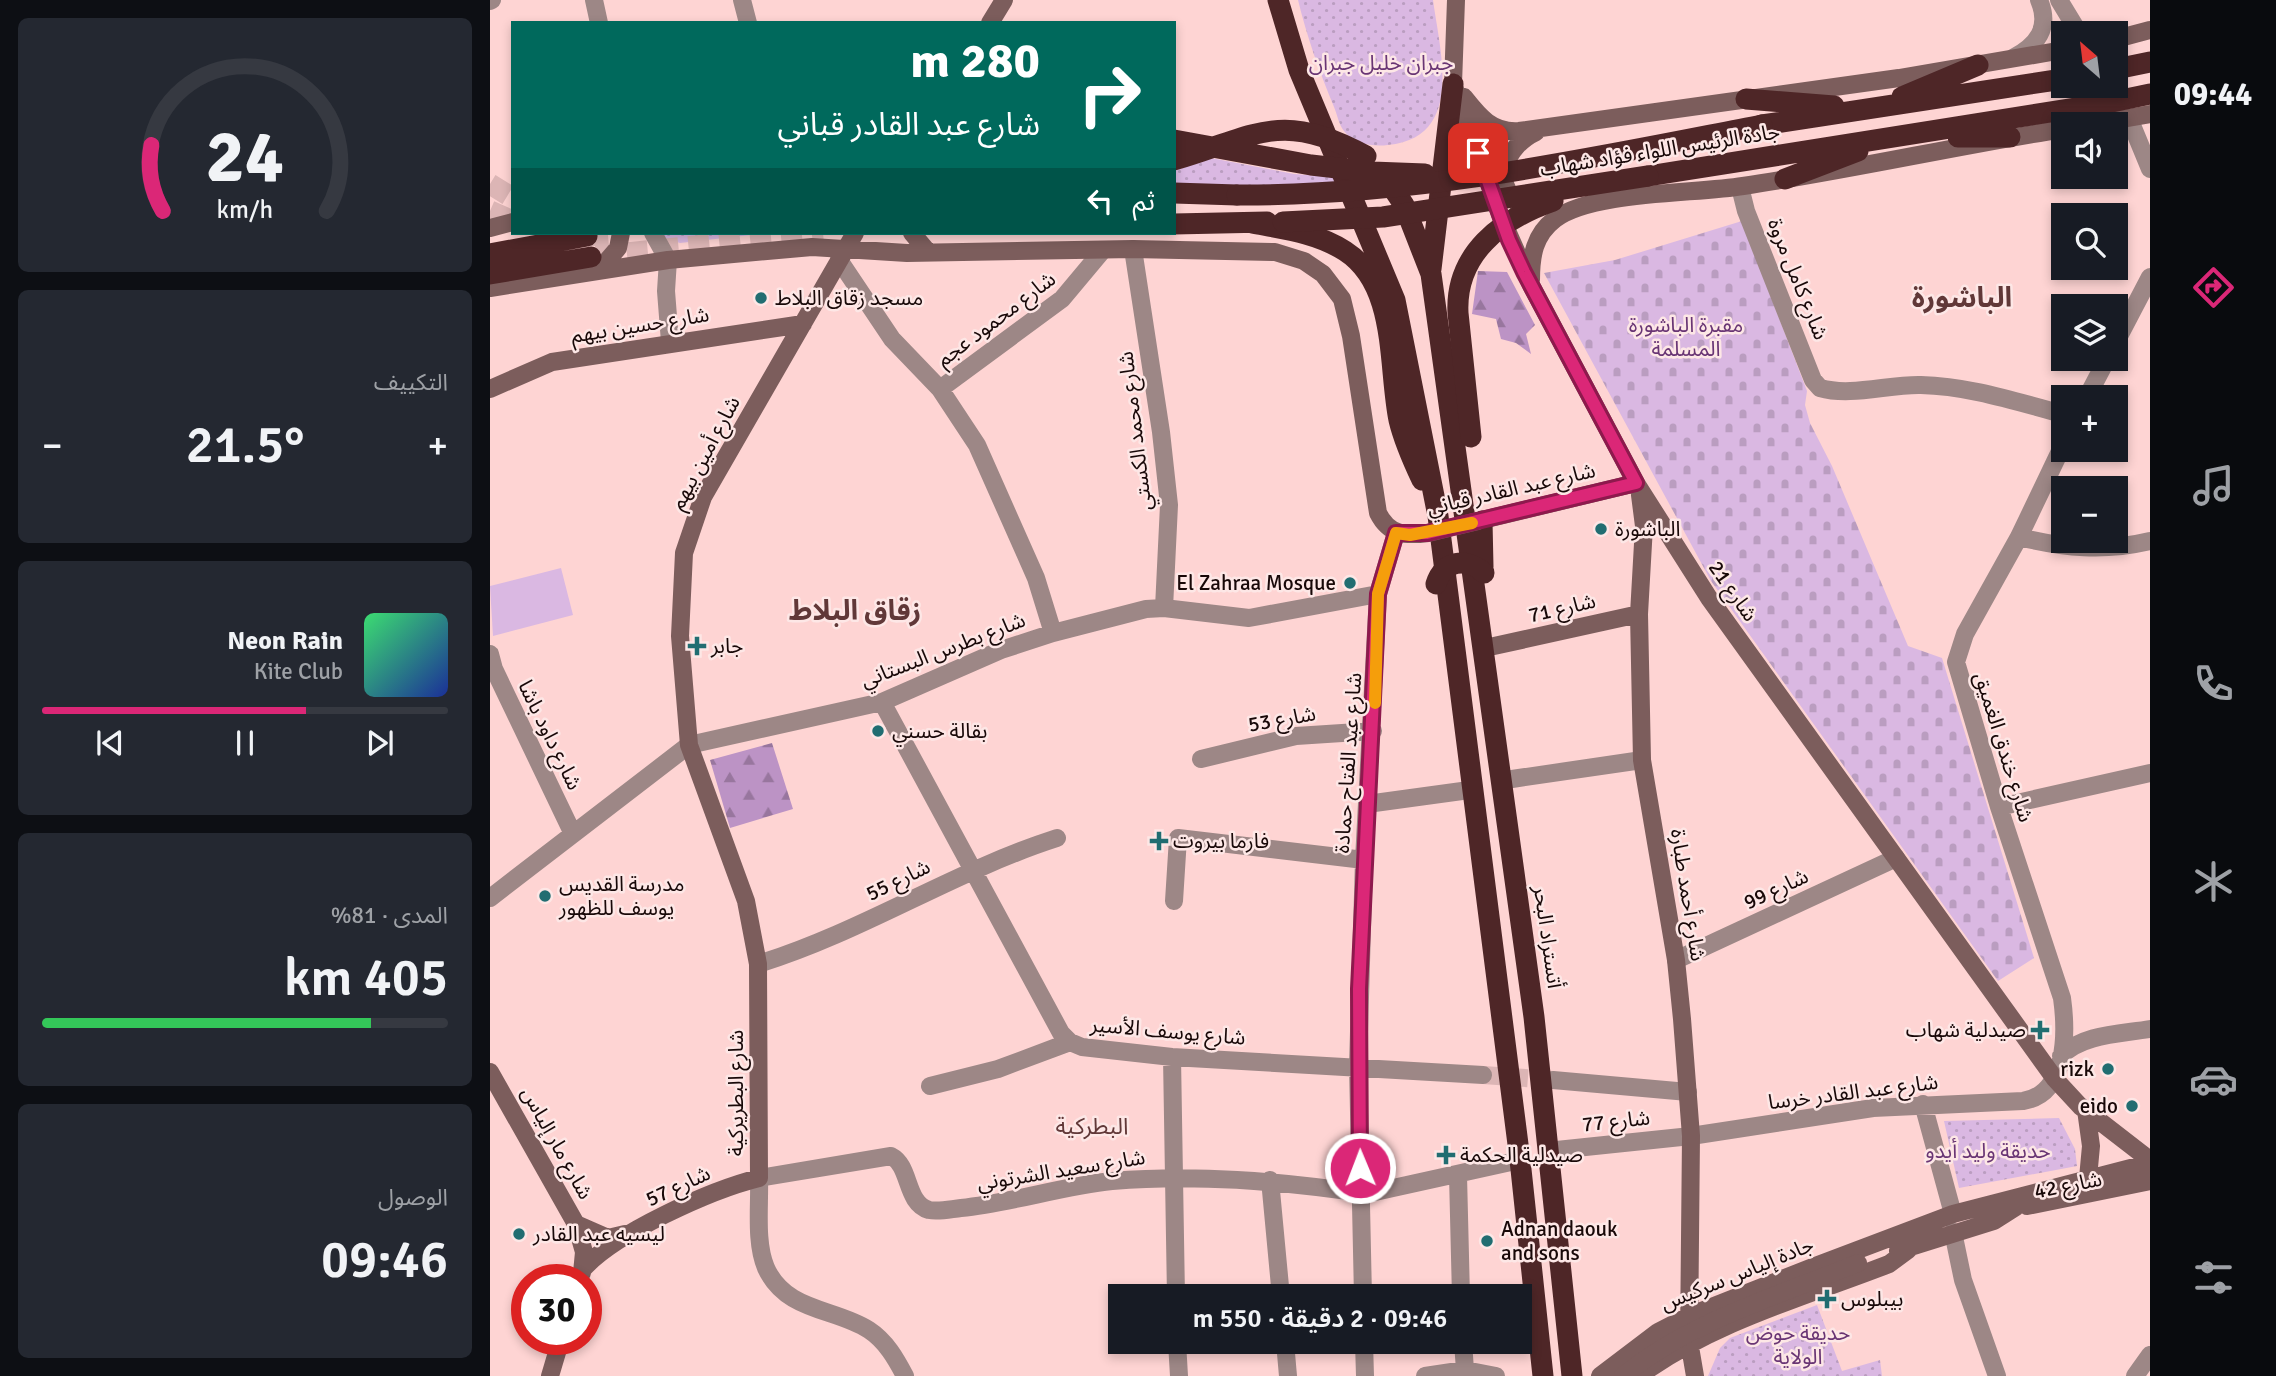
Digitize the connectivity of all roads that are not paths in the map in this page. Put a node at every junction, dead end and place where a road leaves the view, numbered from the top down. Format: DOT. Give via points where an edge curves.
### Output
graph roads {
  1 [pos="594,0"];
  2 [pos="742,0"];
  3 [pos="991,0"];
  4 [pos="1004,0"];
  5 [pos="1278,0"];
  6 [pos="1456,0"];
  7 [pos="2039,0"];
  8 [pos="2059,0"];
  9 [pos="599,21"];
  10 [pos="747,21"];
  11 [pos="979,21"];
  12 [pos="991,21"];
  13 [pos="2071,21"];
  14 [pos="2150,30"];
  15 [pos="2128,36"];
  16 [pos="2051,52"];
  17 [pos="2011,59"];
  18 [pos="2150,62"];
  19 [pos="1978,65"];
  20 [pos="2128,67"];
  21 [pos="2051,82"];
  22 [pos="1453,84"];
  23 [pos="2150,94"];
  24 [pos="1746,99"];
  25 [pos="1874,109"];
  26 [pos="2089,112"];
  27 [pos="2150,114"];
  28 [pos="2129,118"];
  29 [pos="2051,121"];
  30 [pos="2051,124"];
  31 [pos="1546,128"];
  32 [pos="1898,136"];
  33 [pos="2010,138"];
  34 [pos="1176,141"];
  35 [pos="1176,159"];
  36 [pos="2150,169"];
  37 [pos="1497,174"];
  38 [pos="1785,179"];
  39 [pos="1614,182"];
  40 [pos="1740,187"];
  41 [pos="1176,192"];
  42 [pos="1556,219"];
  43 [pos="511,223"];
  44 [pos="1252,223"];
  45 [pos="1176,224"];
  46 [pos="490,228"];
  47 [pos="621,235"];
  48 [pos="654,235"];
  49 [pos="914,235"];
  50 [pos="846,247"];
  51 [pos="1133,249"];
  52 [pos="1103,250"];
  53 [pos="928,252"];
  54 [pos="490,254"];
  55 [pos="593,254"];
  56 [pos="668,260"];
  57 [pos="490,274"];
  58 [pos="1431,274"];
  59 [pos="2150,277"];
  60 [pos="490,288"];
  61 [pos="1532,288"];
  62 [pos="2128,319"];
  63 [pos="803,324"];
  64 [pos="670,342"];
  65 [pos="940,389"];
  66 [pos="490,390"];
  67 [pos="2051,411"];
  68 [pos="2055,462"];
  69 [pos="1636,483"];
  70 [pos="1474,516"];
  71 [pos="1430,527"];
  72 [pos="1396,533"];
  73 [pos="2019,537"];
  74 [pos="2150,541"];
  75 [pos="1484,573"];
  76 [pos="1436,584"];
  77 [pos="1378,594"];
  78 [pos="1164,608"];
  79 [pos="1639,614"];
  80 [pos="1053,633"];
  81 [pos="1494,646"];
  82 [pos="490,654"];
  83 [pos="881,702"];
  84 [pos="1373,731"];
  85 [pos="689,745"];
  86 [pos="1201,759"];
  87 [pos="1642,760"];
  88 [pos="2150,773"];
  89 [pos="1512,779"];
  90 [pos="1462,791"];
  91 [pos="1367,804"];
  92 [pos="1999,807"];
  93 [pos="573,834"];
  94 [pos="1058,838"];
  95 [pos="1896,858"];
  96 [pos="1364,860"];
  97 [pos="972,870"];
  98 [pos="490,898"];
  99 [pos="1174,901"];
  100 [pos="1676,960"];
  101 [pos="758,964"];
  102 [pos="1534,1017"];
  103 [pos="1502,1020"];
  104 [pos="2150,1029"];
  105 [pos="1070,1042"];
  106 [pos="2061,1056"];
  107 [pos="1172,1057"];
  108 [pos="1357,1066"];
  109 [pos="490,1072"];
  110 [pos="1483,1075"];
  111 [pos="2055,1079"];
  112 [pos="1553,1080"];
  113 [pos="930,1086"];
  114 [pos="1688,1092"];
  115 [pos="1923,1104"];
  116 [pos="2085,1110"];
  117 [pos="1690,1136"];
  118 [pos="1547,1151"];
  119 [pos="887,1155"];
  120 [pos="1520,1160"];
  121 [pos="2150,1162"];
  122 [pos="1458,1175"];
  123 [pos="1172,1177"];
  124 [pos="759,1178"];
  125 [pos="2088,1178"];
  126 [pos="1270,1180"];
  127 [pos="2150,1181"];
  128 [pos="2150,1192"];
  129 [pos="1361,1193"];
  130 [pos="1991,1213"];
  131 [pos="1953,1223"];
  132 [pos="576,1224"];
  133 [pos="628,1234"];
  134 [pos="1905,1242"];
  135 [pos="582,1264"];
  136 [pos="588,1264"];
  137 [pos="1175,1284"];
  138 [pos="1280,1284"];
  139 [pos="1363,1284"];
  140 [pos="1461,1284"];
  141 [pos="1691,1315"];
  142 [pos="1689,1343"];
  143 [pos="1178,1354"];
  144 [pos="1286,1354"];
  145 [pos="1365,1354"];
  146 [pos="1464,1354"];
  147 [pos="556,1355"];
  148 [pos="2150,1355"];
  149 [pos="1465,1370"];
  150 [pos="550,1376"];
  151 [pos="905,1376"];
  152 [pos="1179,1376"];
  153 [pos="1289,1376"];
  154 [pos="1366,1376"];
  155 [pos="1425,1376"];
  156 [pos="1496,1376"];
  157 [pos="1543,1376"];
  158 [pos="1572,1376"];
  159 [pos="1600,1376"];
  160 [pos="1623,1376"];
  161 [pos="1639,1376"];
  162 [pos="1695,1376"];
  163 [pos="1997,1376"];
  164 [pos="2136,1376"];
  1 -- 9 [label="street"];
  2 -- 10 [label="street"];
  3 -- 11 [label="street"];
  4 -- 12 [label="street"];
  5 -- 71 [label="highway" via="1298,70 1395,300"];
  6 -- 22 [label="street"];
  7 -- 17 [label="street" via="2042,32 2034,46"];
  8 -- 13 [label="street"];
  14 -- 15 [label="street"];
  16 -- 17 [label="street"];
  17 -- 19 [label="street"];
  18 -- 20 [label="highway"];
  19 -- 24 [label="street"];
  19 -- 25 [label="highway"];
  21 -- 25 [label="highway, جادة الرئيس اللواء فؤاد شهاب"];
  22 -- 31 [label="street" via="1495,128 1510,132"];
  22 -- 58 [label="highway"];
  22 -- 61 [label="street, شارع 21" via="1509,240"];
  23 -- 26 [label="highway, جادة الرئيس اللواء فؤاد شهاب"];
  24 -- 25 [label="highway"];
  24 -- 31 [label="street"];
  25 -- 37 [label="highway, جادة الرئيس اللواء فؤاد شهاب, bridge"];
  27 -- 28 [label="street"];
  28 -- 36 [label="street"];
  29 -- 32 [label="highway, جادة الرئيس اللواء فؤاد شهاب"];
  30 -- 33 [label="street"];
  31 -- 42 [label="street" via="1513,148 1503,178 1517,203 1535,215"];
  32 -- 33 [label="highway"];
  32 -- 38 [label="highway"];
  32 -- 39 [label="highway, جادة الرئيس اللواء فؤاد شهاب, bridge"];
  33 -- 38 [label="street"];
  34 -- 37 [label="highway, bridge" via="1334,168"];
  35 -- 58 [label="highway, bridge" via="1241,136 1284,130 1319,135 1366,156 1397,191"];
  37 -- 41 [label="highway, جادة الرئيس اللواء فؤاد شهاب, bridge" via="1367,192"];
  38 -- 40 [label="street"];
  39 -- 44 [label="highway, جادة الرئيس اللواء فؤاد شهاب, bridge" via="1383,216"];
  39 -- 70 [label="highway, bridge" via="1542,205 1505,223 1486,239 1466,267 1457,294"];
  40 -- 42 [label="street" via="1608,201"];
  40 -- 67 [label="street, شارع كامل مروة" via="1817,386 1828,390 1923,385 1957,388"];
  42 -- 61 [label="street" via="1534,246"];
  43 -- 46 [label="street"];
  44 -- 45 [label="highway, جادة الرئيس اللواء فؤاد شهاب"];
  44 -- 71 [label="highway" via="1327,242 1359,263 1379,297 1407,445"];
  47 -- 55 [label="street" via="618,248"];
  48 -- 56 [label="street"];
  49 -- 53 [label="street"];
  50 -- 53 [label="street"];
  50 -- 56 [label="street"];
  50 -- 63 [label="street, شارع أمين بيهم"];
  50 -- 65 [label="street" via="892,339"];
  51 -- 52 [label="street"];
  51 -- 72 [label="street" via="1275,252 1304,261 1323,274 1342,299 1351,336 1377,513"];
  51 -- 78 [label="street, شارع محمد الكستي" via="1169,505"];
  52 -- 53 [label="street"];
  52 -- 65 [label="street, شارع محمود عجم" via="1062,299"];
  54 -- 55 [label="highway"];
  55 -- 56 [label="street"];
  55 -- 57 [label="highway"];
  55 -- 60 [label="street"];
  56 -- 64 [label="street"];
  58 -- 70 [label="highway"];
  59 -- 62 [label="street"];
  61 -- 69 [label="street, شارع 21"];
  63 -- 64 [label="street, شارع حسين بيهم"];
  63 -- 85 [label="street, شارع أمين بيهم" via="711,481 690,528 680,626"];
  64 -- 66 [label="street, شارع حسين بيهم" via="552,362"];
  65 -- 80 [label="street" via="977,445 1036,578"];
  68 -- 73 [label="street, شارع خندق الغميق"];
  69 -- 70 [label="street, شارع عبد القادر قباني"];
  69 -- 79 [label="street, شارع أحمد طبارة" via="1644,526"];
  69 -- 95 [label="street, شارع 21" via="1691,571"];
  70 -- 71 [label="street, شارع عبد القادر قباني, bridge"];
  70 -- 75 [label="highway"];
  70 -- 102 [label="highway, أتستراد البحر"];
  71 -- 72 [label="street, شارع عبد القادر قباني"];
  71 -- 76 [label="highway"];
  71 -- 103 [label="highway"];
  72 -- 77 [label="street, شارع عبد الفتاح حمادة"];
  73 -- 74 [label="street" via="2080,548"];
  73 -- 92 [label="street, شارع خندق الغميق" via="1965,634 1956,662"];
  75 -- 76 [label="highway, bridge" via="1473,565 1455,563 1441,573"];
  75 -- 81 [label="highway"];
  76 -- 90 [label="highway"];
  77 -- 78 [label="street, شارع بطرس البستاني" via="1249,618"];
  77 -- 84 [label="street, شارع عبد الفتاح حمادة"];
  78 -- 80 [label="street, شارع بطرس البستاني"];
  79 -- 81 [label="street, شارع 71"];
  79 -- 87 [label="street, شارع أحمد طبارة"];
  80 -- 83 [label="street, شارع بطرس البستاني" via="1001,650"];
  81 -- 89 [label="highway"];
  82 -- 93 [label="street, شارع داود باشا"];
  83 -- 85 [label="street, شارع بطرس البستاني"];
  83 -- 97 [label="street, شارع يوسف الأسير"];
  84 -- 86 [label="street, شارع 53" via="1296,736"];
  84 -- 91 [label="street, شارع عبد الفتاح حمادة"];
  85 -- 93 [label="street, شارع بطرس البستاني"];
  85 -- 101 [label="street, شارع البطريركية" via="746,901"];
  87 -- 89 [label="street"];
  87 -- 100 [label="street, شارع أحمد طبارة"];
  88 -- 92 [label="street"];
  89 -- 102 [label="highway" via="1528,901"];
  90 -- 91 [label="street"];
  90 -- 103 [label="highway" via="1482,948"];
  91 -- 96 [label="street, شارع عبد الفتاح حمادة"];
  92 -- 106 [label="street, شارع خندق الغميق" via="2062,998 2066,1029"];
  93 -- 98 [label="street, شارع بطرس البستاني"];
  94 -- 97 [label="street, شارع 55"];
  95 -- 100 [label="street, شارع 99"];
  95 -- 111 [label="street, شارع 21"];
  96 -- 99 [label="street" via="1177,839"];
  96 -- 108 [label="street, شارع عبد الفتاح حمادة"];
  97 -- 101 [label="street, شارع 55" via="836,935"];
  97 -- 105 [label="street, شارع يوسف الأسير"];
  100 -- 114 [label="street, شارع أحمد طبارة"];
  101 -- 124 [label="street, شارع البطريركية"];
  102 -- 118 [label="highway, أتستراد البحر"];
  103 -- 120 [label="highway"];
  104 -- 106 [label="street" via="2081,1042"];
  105 -- 107 [label="street, شارع يوسف الأسير"];
  105 -- 113 [label="street" via="998,1069"];
  106 -- 111 [label="street, شارع خندق الغميق"];
  107 -- 108 [label="street, شارع يوسف الأسير"];
  107 -- 123 [label="street"];
  108 -- 110 [label="street, شارع يوسف الأسير"];
  108 -- 129 [label="street, شارع عبد الفتاح حمادة"];
  109 -- 132 [label="street, شارع مار إلياس"];
  111 -- 115 [label="street, شارع عبد القادر خرسا" via="2031,1100"];
  111 -- 116 [label="street, شارع 21"];
  112 -- 114 [label="street"];
  114 -- 117 [label="street, شارع أحمد طبارة"];
  115 -- 117 [label="street, شارع عبد القادر خرسا"];
  115 -- 131 [label="street"];
  116 -- 121 [label="street, شارع 21"];
  116 -- 125 [label="street" via="2091,1146"];
  117 -- 118 [label="street, شارع 77"];
  117 -- 141 [label="street, شارع أحمد طبارة"];
  118 -- 158 [label="highway, أتستراد البحر"];
  119 -- 123 [label="street, شارع سعيد الشرتوني" via="898,1160 919,1202 929,1210 996,1205 1109,1182"];
  119 -- 124 [label="street, شارع 57"];
  120 -- 122 [label="street, شارع سعيد الشرتوني"];
  120 -- 157 [label="highway"];
  121 -- 125 [label="street, جادة إلياس سركيس"];
  122 -- 129 [label="street, شارع سعيد الشرتوني"];
  122 -- 140 [label="street"];
  123 -- 126 [label="street, شارع سعيد الشرتوني"];
  123 -- 137 [label="street"];
  124 -- 133 [label="street, شارع 57"];
  124 -- 151 [label="street, شارع البطريركية" via="761,1246 771,1277 796,1302 868,1329 883,1342"];
  125 -- 130 [label="street, جادة إلياس سركيس"];
  126 -- 129 [label="street, شارع سعيد الشرتوني"];
  126 -- 138 [label="street"];
  127 -- 130 [label="street, جادة إلياس سركيس"];
  128 -- 130 [label="street, شارع 42" via="2051,1213"];
  129 -- 139 [label="street, شارع عبد الفتاح حمادة"];
  130 -- 131 [label="street, جادة إلياس سركيس"];
  131 -- 134 [label="street, جادة إلياس سركيس"];
  131 -- 163 [label="street" via="1963,1280"];
  132 -- 133 [label="street" via="608,1238"];
  132 -- 135 [label="street, شارع مار إلياس" via="584,1252"];
  133 -- 136 [label="street, شارع 57"];
  134 -- 141 [label="street, جادة إلياس سركيس"];
  134 -- 142 [label="street" via="1889,1264"];
  134 -- 160 [label="street, جادة إلياس سركيس, bridge" via="1682,1336"];
  141 -- 142 [label="street, شارع أحمد طبارة"];
  141 -- 159 [label="street, جادة إلياس سركيس" via="1658,1332"];
  142 -- 161 [label="street"];
  142 -- 162 [label="street, شارع أحمد طبارة"];
  143 -- 152 [label="street"];
  144 -- 153 [label="street"];
  145 -- 154 [label="street"];
  146 -- 149 [label="street"];
  147 -- 150 [label="street"];
  148 -- 164 [label="street"];
  149 -- 155 [label="street"];
  149 -- 156 [label="street"];
}
